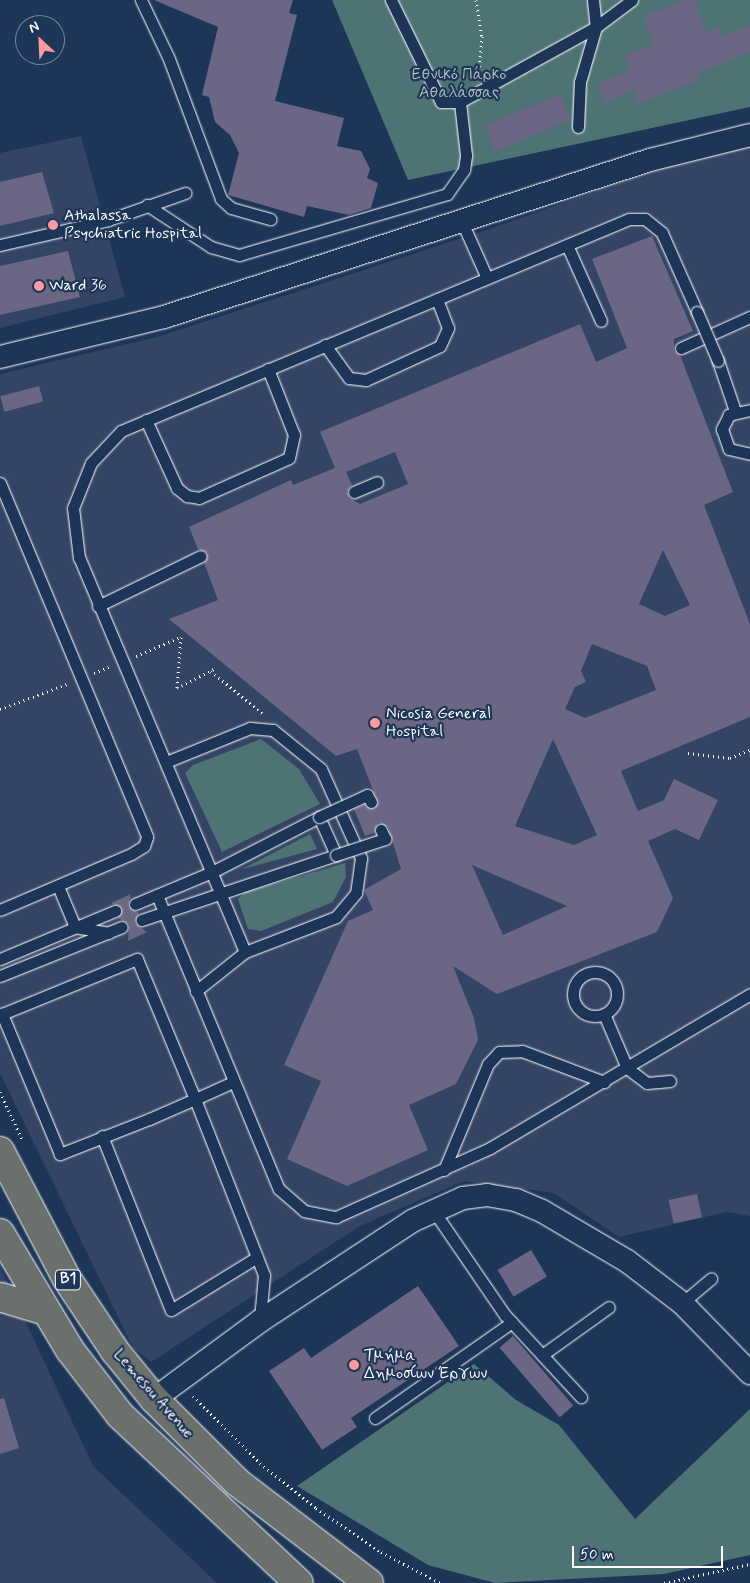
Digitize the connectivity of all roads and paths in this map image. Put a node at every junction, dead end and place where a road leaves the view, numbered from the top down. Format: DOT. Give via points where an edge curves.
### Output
graph roads {
  1 [pos="141,0"];
  2 [pos="391,0"];
  3 [pos="476,0"];
  4 [pos="593,0"];
  5 [pos="632,0"];
  6 [pos="596,27"];
  7 [pos="480,90"];
  8 [pos="460,102"];
  9 [pos="578,126"];
  10 [pos="750,135"];
  11 [pos="185,193"];
  12 [pos="147,205"];
  13 [pos="270,220"];
  14 [pos="462,222"];
  15 [pos="0,245"];
  16 [pos="567,245"];
  17 [pos="487,278"];
  18 [pos="437,299"];
  19 [pos="750,317"];
  20 [pos="602,321"];
  21 [pos="325,345"];
  22 [pos="681,348"];
  23 [pos="0,357"];
  24 [pos="268,369"];
  25 [pos="750,410"];
  26 [pos="736,411"];
  27 [pos="146,420"];
  28 [pos="750,454"];
  29 [pos="377,482"];
  30 [pos="0,484"];
  31 [pos="354,492"];
  32 [pos="201,556"];
  33 [pos="98,606"];
  34 [pos="212,671"];
  35 [pos="273,730"];
  36 [pos="750,750"];
  37 [pos="688,753"];
  38 [pos="166,762"];
  39 [pos="371,802"];
  40 [pos="319,817"];
  41 [pos="381,830"];
  42 [pos="336,855"];
  43 [pos="212,872"];
  44 [pos="58,886"];
  45 [pos="220,891"];
  46 [pos="157,894"];
  47 [pos="135,904"];
  48 [pos="0,910"];
  49 [pos="115,911"];
  50 [pos="165,911"];
  51 [pos="142,920"];
  52 [pos="75,927"];
  53 [pos="122,927"];
  54 [pos="108,933"];
  55 [pos="245,952"];
  56 [pos="0,959"];
  57 [pos="0,976"];
  58 [pos="196,992"];
  59 [pos="750,994"];
  60 [pos="604,1014"];
  61 [pos="627,1068"];
  62 [pos="670,1081"];
  63 [pos="233,1082"];
  64 [pos="604,1082"];
  65 [pos="195,1099"];
  66 [pos="102,1136"];
  67 [pos="0,1151"];
  68 [pos="444,1170"];
  69 [pos="432,1210"];
  70 [pos="0,1233"];
  71 [pos="257,1257"];
  72 [pos="711,1279"];
  73 [pos="0,1297"];
  74 [pos="682,1303"];
  75 [pos="609,1308"];
  76 [pos="43,1310"];
  77 [pos="260,1321"];
  78 [pos="512,1322"];
  79 [pos="542,1355"];
  80 [pos="750,1373"];
  81 [pos="179,1379"];
  82 [pos="582,1397"];
  83 [pos="154,1399"];
  84 [pos="375,1418"];
  85 [pos="750,1564"];
  86 [pos="299,1583"];
  87 [pos="369,1583"];
  88 [pos="440,1583"];
  89 [pos="664,1583"];
  1 -- 13 [label="lane" via="169,59 221,199 231,208"];
  2 -- 8 [label="lane" via="441,102"];
  3 -- 7 [label="path" via="482,36"];
  4 -- 6 [label="lane"];
  5 -- 6 [label="lane"];
  6 -- 7 [label="lane"];
  6 -- 9 [label="lane" via="580,82"];
  7 -- 8 [label="lane"];
  8 -- 12 [label="lane" via="466,155 464,170 447,194 239,255 211,247"];
  10 -- 14 [label="street" via="650,160"];
  11 -- 12 [label="lane"];
  12 -- 15 [label="lane" via="108,220"];
  14 -- 17 [label="lane"];
  14 -- 23 [label="street" via="164,317"];
  16 -- 17 [label="lane"];
  16 -- 20 [label="lane"];
  16 -- 26 [label="lane, bridge" via="629,219 645,219 662,233 718,361"];
  17 -- 18 [label="lane"];
  18 -- 21 [label="lane"];
  18 -- 21 [label="lane" via="448,328 440,346 366,380 350,378"];
  19 -- 22 [label="lane"];
  21 -- 24 [label="lane"];
  24 -- 27 [label="lane"];
  24 -- 27 [label="lane" via="294,435 289,458 199,498 186,496 176,488"];
  25 -- 26 [label="lane"];
  26 -- 28 [label="lane" via="724,421 722,436 729,449"];
  27 -- 33 [label="lane" via="106,443 80,484 73,508 79,558"];
  29 -- 31 [label="lane"];
  30 -- 44 [label="lane" via="147,837 144,846 131,854"];
  32 -- 33 [label="lane"];
  33 -- 38 [label="lane"];
  34 -- 35 [label="path" via="271,722"];
  35 -- 38 [label="lane" via="250,728"];
  35 -- 55 [label="lane" via="321,769 360,858 361,879 348,907 336,917"];
  36 -- 37 [label="path" via="730,758"];
  38 -- 43 [label="lane"];
  39 -- 40 [label="lane, bridge" via="367,795"];
  40 -- 42 [label="lane"];
  40 -- 43 [label="lane"];
  41 -- 42 [label="lane, bridge" via="385,839"];
  42 -- 45 [label="lane"];
  43 -- 45 [label="lane"];
  43 -- 46 [label="lane"];
  44 -- 48 [label="lane"];
  44 -- 52 [label="lane"];
  45 -- 50 [label="lane"];
  45 -- 55 [label="lane"];
  46 -- 47 [label="lane"];
  46 -- 50 [label="lane"];
  49 -- 52 [label="lane"];
  50 -- 51 [label="lane"];
  50 -- 58 [label="lane"];
  52 -- 54 [label="lane"];
  52 -- 56 [label="lane"];
  53 -- 54 [label="lane"];
  54 -- 57 [label="lane"];
  55 -- 58 [label="lane"];
  58 -- 63 [label="lane"];
  59 -- 61 [label="lane"];
  60 -- 61 [label="lane"];
  61 -- 62 [label="lane" via="647,1083"];
  61 -- 64 [label="lane"];
  63 -- 65 [label="lane"];
  63 -- 68 [label="lane" via="279,1189 304,1211 336,1218"];
  64 -- 68 [label="lane"];
  64 -- 68 [label="lane" via="522,1051 499,1052 488,1064"];
  65 -- 66 [label="lane"];
  65 -- 66 [label="lane" via="137,959 2,1014 60,1154"];
  65 -- 71 [label="lane"];
  66 -- 71 [label="lane" via="171,1310"];
  67 -- 83 [label="main road, Lemesou Avenue / B1" via="67,1279 115,1351"];
  69 -- 74 [label="street" via="479,1196 516,1200 627,1261"];
  69 -- 77 [label="street"];
  69 -- 78 [label="lane"];
  70 -- 76 [label="main road, B1"];
  71 -- 77 [label="lane" via="265,1283"];
  72 -- 74 [label="lane"];
  73 -- 76 [label="main road"];
  74 -- 80 [label="street"];
  75 -- 79 [label="lane"];
  76 -- 86 [label="main road, B1" via="120,1415"];
  77 -- 81 [label="street"];
  78 -- 79 [label="lane"];
  78 -- 84 [label="lane"];
  79 -- 82 [label="lane"];
  81 -- 83 [label="street"];
  81 -- 88 [label="path" via="211,1418 316,1508 381,1552"];
  83 -- 87 [label="main road, Lemesou Avenue / B1" via="237,1482"];
  85 -- 89 [label="path"];
}
